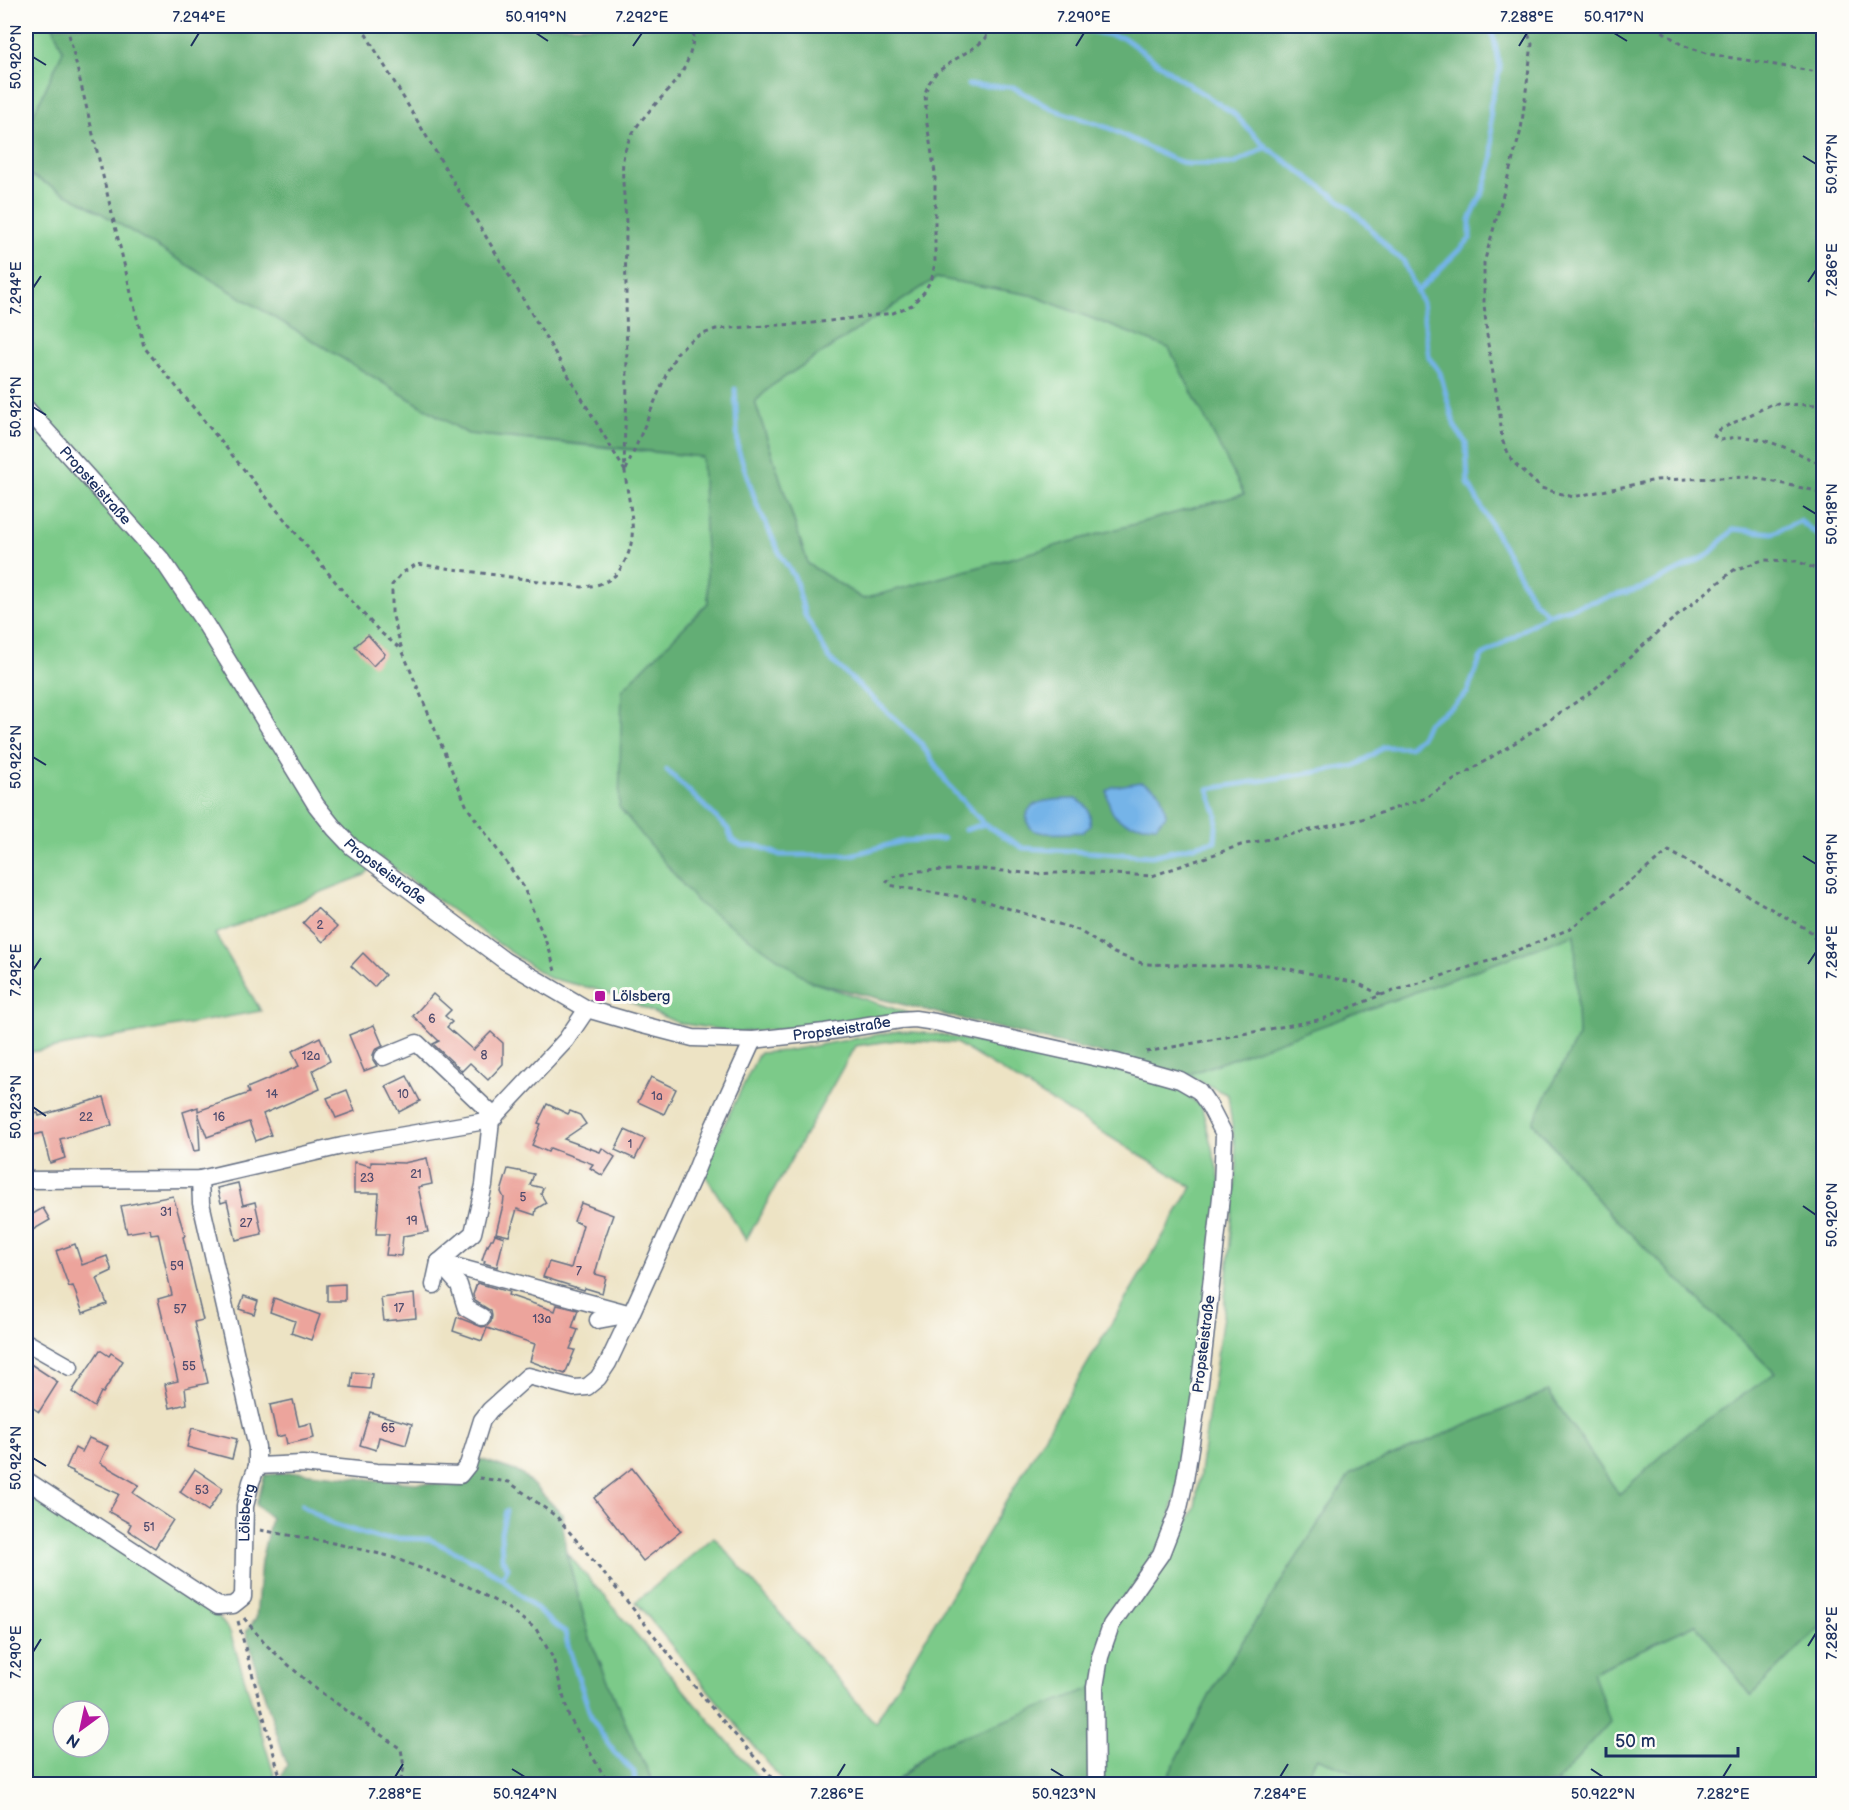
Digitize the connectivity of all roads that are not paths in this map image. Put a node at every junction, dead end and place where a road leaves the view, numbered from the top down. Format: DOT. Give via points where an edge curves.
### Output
graph roads {
  1 [pos="26,408"];
  2 [pos="587,1009"];
  3 [pos="753,1040"];
  4 [pos="383,1057"];
  5 [pos="493,1118"];
  6 [pos="200,1179"];
  7 [pos="26,1180"];
  8 [pos="439,1262"];
  9 [pos="434,1285"];
  10 [pos="630,1314"];
  11 [pos="482,1317"];
  12 [pos="598,1320"];
  13 [pos="26,1342"];
  14 [pos="70,1367"];
  15 [pos="257,1466"];
  16 [pos="26,1480"];
  17 [pos="1096,1785"];
  1 -- 2 [label="street, Propsteistraße" via="163,561 316,805 335,829 359,852 505,961"];
  2 -- 3 [label="street, Propsteistraße" via="693,1038"];
  2 -- 5 [label="street" via="566,1041"];
  3 -- 10 [label="street"];
  3 -- 17 [label="street, Propsteistraße" via="900,1020 935,1022 1180,1080 1199,1091 1224,1134 1222,1188 1202,1370 1185,1480 1161,1554 1111,1625 1100,1657 1095,1687"];
  4 -- 5 [label="street" via="417,1043"];
  5 -- 6 [label="street" via="342,1146"];
  5 -- 8 [label="street" via="473,1233"];
  6 -- 7 [label="street"];
  6 -- 15 [label="street, Lölsberg" via="201,1203 257,1447"];
  8 -- 9 [label="street"];
  8 -- 10 [label="street"];
  8 -- 11 [label="street" via="459,1286 466,1308"];
  10 -- 12 [label="street"];
  10 -- 15 [label="street" via="608,1363 587,1387 574,1388 528,1376 490,1410 482,1420 468,1465 459,1475 303,1464"];
  13 -- 14 [label="street"];
  15 -- 16 [label="street, Lölsberg" via="245,1506 243,1597 233,1605 218,1606"];
}
